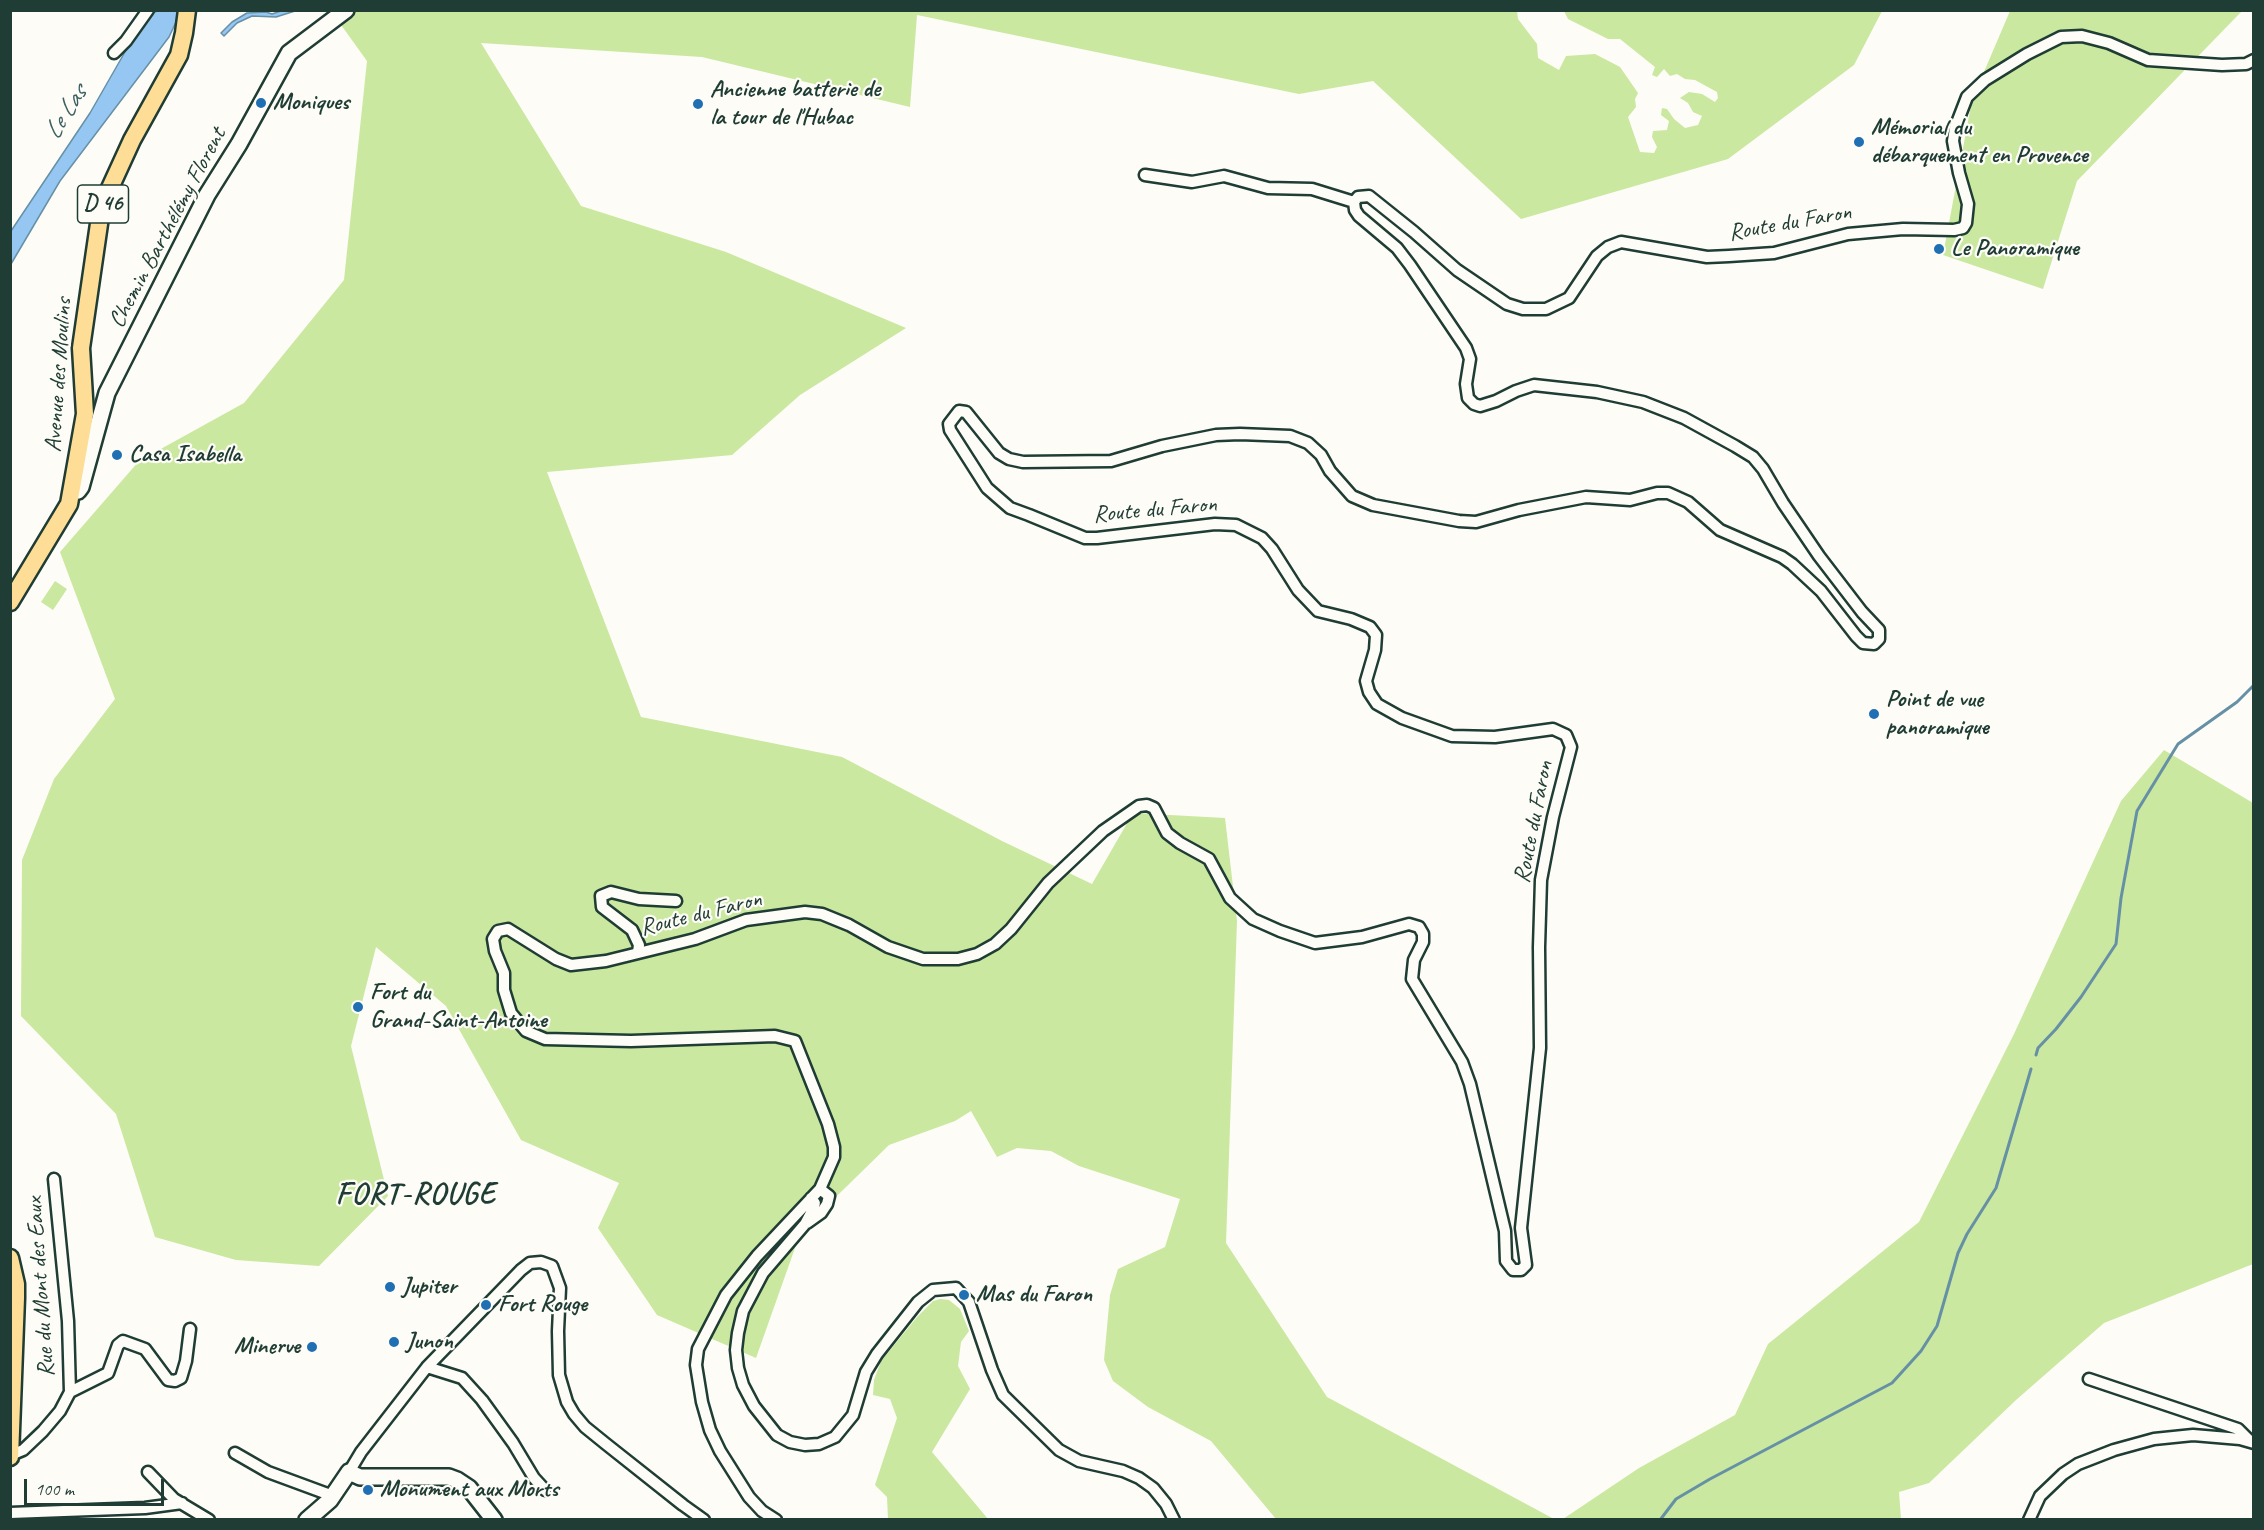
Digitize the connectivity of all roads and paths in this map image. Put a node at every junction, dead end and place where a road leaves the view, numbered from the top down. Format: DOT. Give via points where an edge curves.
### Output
graph roads {
  1 [pos="148,10"];
  2 [pos="187,10"];
  3 [pos="346,10"];
  4 [pos="114,53"];
  5 [pos="2253,60"];
  6 [pos="1145,175"];
  7 [pos="1354,202"];
  8 [pos="72,492"];
  9 [pos="10,602"];
  10 [pos="676,901"];
  11 [pos="638,952"];
  12 [pos="54,1179"];
  13 [pos="820,1189"];
  14 [pos="811,1198"];
  15 [pos="805,1224"];
  16 [pos="10,1258"];
  17 [pos="190,1329"];
  18 [pos="427,1368"];
  19 [pos="2090,1379"];
  20 [pos="70,1392"];
  21 [pos="2252,1442"];
  22 [pos="235,1453"];
  23 [pos="11,1456"];
  24 [pos="148,1472"];
  25 [pos="349,1472"];
  26 [pos="544,1490"];
  27 [pos="333,1496"];
  28 [pos="182,1503"];
  29 [pos="10,1513"];
  30 [pos="209,1520"];
  31 [pos="307,1520"];
  32 [pos="494,1520"];
  33 [pos="704,1520"];
  34 [pos="776,1520"];
  35 [pos="1174,1520"];
  36 [pos="2030,1520"];
  1 -- 4 [label="street"];
  2 -- 8 [label="main road, Avenue des Moulins / D 46" via="179,56 132,140 100,217 81,348 85,414"];
  3 -- 8 [label="street, Chemin Barthélémy Florent" via="289,53 207,195 107,393 81,487"];
  5 -- 7 [label="street, Route du Faron" via="2222,65 2148,60 2109,43 2082,36 2061,37 1985,80 1967,97 1953,141 1968,204 1963,228 1903,228 1848,234 1774,253 1729,256 1621,243 1597,256 1569,298 1546,309 1507,304 1457,270 1369,196 1358,197"];
  6 -- 7 [label="street" via="1192,182 1224,176 1268,188 1312,189"];
  7 -- 11 [label="street, Route du Faron" via="1359,216 1410,264 1466,348 1470,359 1466,384 1468,398 1474,404 1496,401 1534,385 1597,392 1643,402 1684,418 1735,446 1763,469 1819,556 1880,634 1874,644 1863,643 1821,591 1792,564 1720,530 1688,502 1668,493 1630,500 1586,497 1476,522 1460,521 1373,505 1352,496 1308,442 1290,436 1215,435 1111,460 1023,462 999,453 966,412 959,411 952,417 950,430 998,500 1085,538 1215,524 1236,525 1262,538 1298,590 1318,610 1370,627 1376,635 1366,681 1369,692 1377,704 1402,718 1452,736 1495,737 1553,729 1566,735 1571,747 1541,880 1540,1048 1521,1228 1525,1268 1513,1270 1506,1261 1505,1231 1462,1062 1412,979 1414,960 1423,942 1419,927 1409,924 1362,937 1315,943 1253,919 1230,898 1209,859 1167,833 1154,808 1147,805 1139,806 1103,831 1048,883 1011,929 977,954 958,959 924,959 888,947 822,914 805,912 746,920 695,939"];
  8 -- 9 [label="main road, Avenue des Moulins / D 46" via="63,516"];
  10 -- 11 [label="street" via="639,899 611,892 601,896 602,907 632,930"];
  11 -- 13 [label="street, Route du Faron" via="571,965 507,929 498,931 493,939 511,1013 526,1031 545,1039 643,1041 775,1036 795,1041 834,1147 831,1167"];
  12 -- 20 [label="street, Rue du Mont des Eaux" via="67,1311"];
  13 -- 14 [label="street"];
  13 -- 15 [label="street" via="829,1196 827,1204"];
  14 -- 15 [label="street" via="815,1203"];
  14 -- 34 [label="street" via="726,1295 698,1349 697,1381 710,1430 749,1497"];
  15 -- 35 [label="street" via="763,1274 743,1311 738,1333 736,1350 743,1385 777,1435 805,1445 835,1437 853,1415 866,1372 877,1354 918,1302 933,1290 956,1288 969,1302 1003,1395 1059,1450 1079,1461 1140,1478 1160,1496"];
  16 -- 23 [label="main road" via="16,1284"];
  17 -- 20 [label="street" via="181,1378 168,1380 145,1349 123,1341 108,1373"];
  18 -- 25 [label="street"];
  18 -- 26 [label="street" via="462,1378 482,1400"];
  18 -- 33 [label="street" via="521,1270 531,1263 552,1266 560,1288 559,1375 574,1414 592,1433"];
  19 -- 21 [label="street" via="2238,1429"];
  20 -- 23 [label="street" via="43,1431"];
  21 -- 36 [label="street" via="2193,1435 2154,1439 2114,1450 2062,1474 2040,1496"];
  22 -- 27 [label="street" via="268,1472"];
  24 -- 28 [label="street"];
  25 -- 27 [label="street"];
  25 -- 32 [label="street" via="360,1477 449,1477 469,1488"];
  27 -- 31 [label="street"];
  28 -- 29 [label="street"];
  28 -- 30 [label="street"];
}
